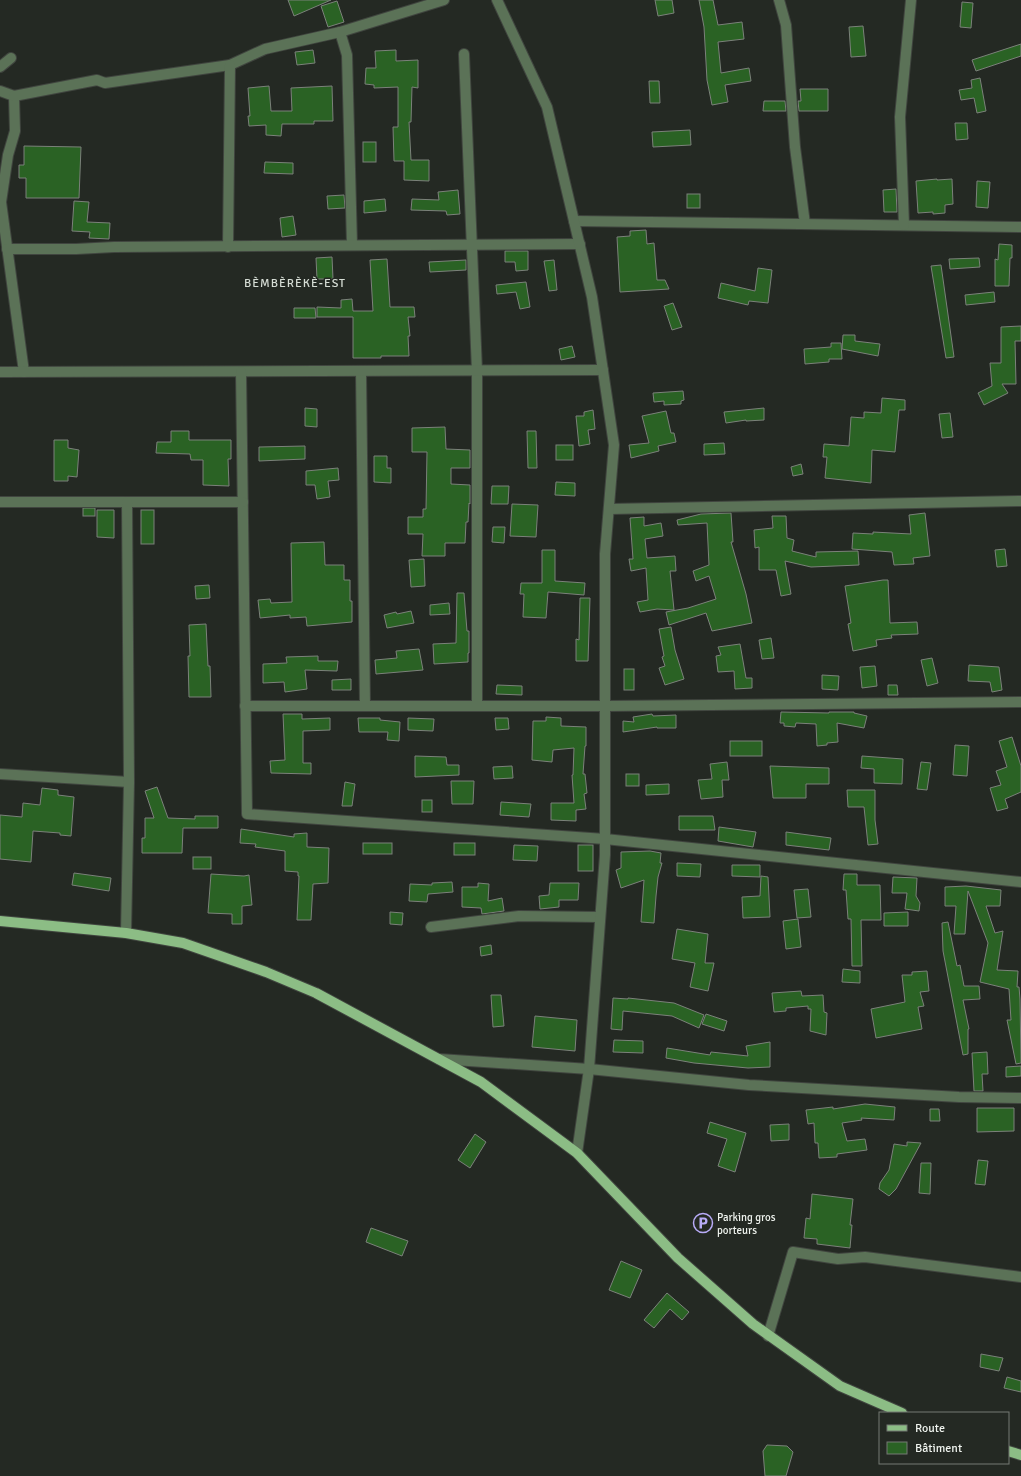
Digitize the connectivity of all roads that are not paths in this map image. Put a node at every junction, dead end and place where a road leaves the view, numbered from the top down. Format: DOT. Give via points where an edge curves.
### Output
graph roads {
  1 [pos="444,0"];
  2 [pos="497,0"];
  3 [pos="779,0"];
  4 [pos="911,0"];
  5 [pos="340,32"];
  6 [pos="464,54"];
  7 [pos="11,58"];
  8 [pos="230,65"];
  9 [pos="0,67"];
  10 [pos="0,91"];
  11 [pos="14,96"];
  12 [pos="574,221"];
  13 [pos="804,224"];
  14 [pos="904,225"];
  15 [pos="1021,227"];
  16 [pos="580,244"];
  17 [pos="352,245"];
  18 [pos="472,245"];
  19 [pos="228,247"];
  20 [pos="8,249"];
  21 [pos="603,370"];
  22 [pos="361,371"];
  23 [pos="477,371"];
  24 [pos="0,372"];
  25 [pos="24,372"];
  26 [pos="241,372"];
  27 [pos="1021,501"];
  28 [pos="0,502"];
  29 [pos="127,502"];
  30 [pos="242,502"];
  31 [pos="609,509"];
  32 [pos="1021,702"];
  33 [pos="245,706"];
  34 [pos="365,706"];
  35 [pos="477,706"];
  36 [pos="605,706"];
  37 [pos="0,774"];
  38 [pos="129,782"];
  39 [pos="605,838"];
  40 [pos="1021,882"];
  41 [pos="600,917"];
  42 [pos="0,921"];
  43 [pos="431,927"];
  44 [pos="126,933"];
  45 [pos="438,1059"];
  46 [pos="589,1069"];
  47 [pos="1021,1098"];
  48 [pos="577,1153"];
  49 [pos="1021,1277"];
  50 [pos="768,1336"];
  51 [pos="900,1412"];
  52 [pos="1009,1451"];
  53 [pos="1021,1455"];
  1 -- 5 [label="street"];
  2 -- 12 [label="street" via="547,107"];
  3 -- 13 [label="street" via="786,25 795,147"];
  4 -- 14 [label="street" via="900,117"];
  5 -- 8 [label="street" via="265,49"];
  5 -- 17 [label="street" via="347,55"];
  6 -- 18 [label="street"];
  7 -- 9 [label="street"];
  8 -- 11 [label="street" via="105,82 97,80"];
  8 -- 19 [label="street"];
  10 -- 11 [label="street"];
  11 -- 20 [label="street" via="15,131 8,155 1,202"];
  12 -- 13 [label="street"];
  12 -- 16 [label="street"];
  13 -- 14 [label="street"];
  14 -- 15 [label="street"];
  16 -- 18 [label="street"];
  16 -- 21 [label="street" via="592,297"];
  17 -- 18 [label="street"];
  17 -- 19 [label="street"];
  18 -- 23 [label="street"];
  19 -- 20 [label="street"];
  20 -- 25 [label="street"];
  21 -- 23 [label="street"];
  21 -- 31 [label="street" via="614,445"];
  22 -- 23 [label="street"];
  22 -- 26 [label="street"];
  22 -- 34 [label="street"];
  23 -- 35 [label="street"];
  24 -- 25 [label="street"];
  25 -- 26 [label="street"];
  26 -- 30 [label="street"];
  27 -- 31 [label="street"];
  28 -- 29 [label="street"];
  29 -- 30 [label="street"];
  29 -- 38 [label="street"];
  30 -- 33 [label="street"];
  31 -- 36 [label="street" via="606,554"];
  32 -- 36 [label="street"];
  33 -- 34 [label="street"];
  33 -- 39 [label="street" via="247,814"];
  34 -- 35 [label="street"];
  35 -- 36 [label="street"];
  36 -- 39 [label="street"];
  37 -- 38 [label="street"];
  38 -- 44 [label="street"];
  39 -- 40 [label="street"];
  39 -- 41 [label="street"];
  41 -- 43 [label="street" via="519,916"];
  41 -- 46 [label="street"];
  42 -- 44 [label="main road"];
  44 -- 45 [label="main road" via="183,943 266,972 316,993"];
  45 -- 46 [label="street"];
  45 -- 48 [label="main road" via="481,1082"];
  46 -- 47 [label="street" via="749,1085 959,1098"];
  46 -- 48 [label="street"];
  48 -- 50 [label="main road" via="678,1258"];
  49 -- 50 [label="street" via="865,1257 838,1259 793,1252"];
  50 -- 51 [label="main road" via="840,1386"];
  52 -- 53 [label="main road"];
}
